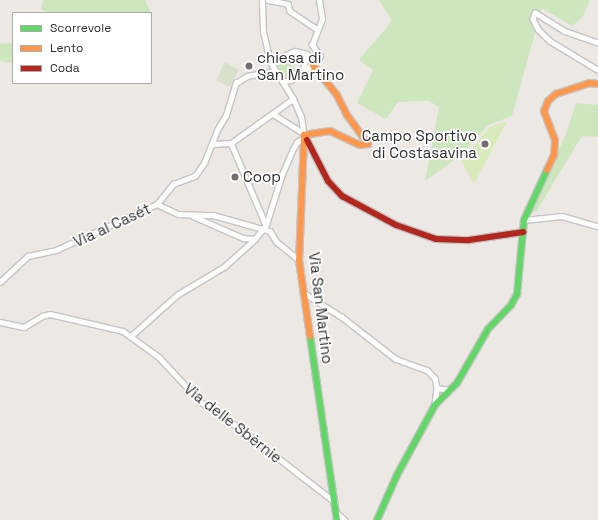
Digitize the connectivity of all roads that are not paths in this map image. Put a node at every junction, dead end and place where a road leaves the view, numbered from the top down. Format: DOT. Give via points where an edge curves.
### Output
graph roads {
  1 [pos="262,0"];
  2 [pos="268,0"];
  3 [pos="319,0"];
  4 [pos="317,29"];
  5 [pos="598,44"];
  6 [pos="270,62"];
  7 [pos="313,64"];
  8 [pos="598,70"];
  9 [pos="275,71"];
  10 [pos="303,71"];
  11 [pos="284,82"];
  12 [pos="598,84"];
  13 [pos="293,99"];
  14 [pos="273,114"];
  15 [pos="304,135"];
  16 [pos="230,143"];
  17 [pos="213,144"];
  18 [pos="157,204"];
  19 [pos="188,214"];
  20 [pos="524,220"];
  21 [pos="266,225"];
  22 [pos="598,226"];
  23 [pos="263,230"];
  24 [pos="523,232"];
  25 [pos="255,239"];
  26 [pos="299,260"];
  27 [pos="0,282"];
  28 [pos="304,292"];
  29 [pos="0,322"];
  30 [pos="131,336"];
  31 [pos="437,388"];
  32 [pos="449,390"];
  33 [pos="435,405"];
  34 [pos="335,502"];
  35 [pos="336,512"];
  36 [pos="337,520"];
  37 [pos="345,520"];
  38 [pos="377,520"];
  1 -- 6 [label="street, Via San Martino" via="263,32"];
  2 -- 4 [label="street" via="288,4 290,11"];
  3 -- 4 [label="street" via="322,19"];
  4 -- 7 [label="street" via="312,45 320,56"];
  5 -- 8 [label="street" via="564,31 535,13 533,19 538,29 550,41"];
  6 -- 9 [label="street, Via San Martino"];
  6 -- 10 [label="street" via="294,51 307,54"];
  7 -- 10 [label="street"];
  7 -- 15 [label="street" via="337,95 347,115 368,144 360,145 330,131"];
  9 -- 11 [label="street, Via San Martino"];
  9 -- 17 [label="street, Via al Casét" via="247,76 236,83"];
  10 -- 11 [label="street" via="292,80"];
  11 -- 13 [label="street, Via San Martino"];
  12 -- 20 [label="street" via="589,83 556,94 548,101 544,111 555,140 554,155"];
  13 -- 14 [label="street"];
  13 -- 15 [label="street, Via San Martino" via="301,117"];
  14 -- 15 [label="street"];
  14 -- 16 [label="street"];
  15 -- 21 [label="street" via="292,150"];
  15 -- 24 [label="street" via="328,181 342,196 396,225 436,239 469,240"];
  15 -- 26 [label="street, Via San Martino"];
  16 -- 17 [label="street"];
  16 -- 21 [label="street"];
  17 -- 18 [label="street, Via al Casét" via="195,176 173,184"];
  18 -- 19 [label="street" via="171,212"];
  18 -- 27 [label="street, Via al Casét" via="56,250 28,256"];
  19 -- 23 [label="street" via="213,215"];
  19 -- 25 [label="street" via="243,238"];
  20 -- 22 [label="street" via="562,216"];
  20 -- 24 [label="street"];
  21 -- 23 [label="street"];
  23 -- 25 [label="street"];
  23 -- 26 [label="street" via="270,231 277,242"];
  24 -- 32 [label="street" via="514,299 488,329 469,366"];
  25 -- 30 [label="street" via="225,266 177,295"];
  26 -- 28 [label="street, Via San Martino"];
  28 -- 31 [label="street" via="342,317 396,359 427,370 435,378"];
  28 -- 34 [label="street, Via San Martino"];
  29 -- 30 [label="street, Via delle Sbèrnie" via="24,327 42,316 64,315 123,331"];
  30 -- 34 [label="street, Via delle Sbèrnie" via="159,357 201,402 241,428"];
  31 -- 32 [label="street"];
  31 -- 33 [label="street"];
  32 -- 33 [label="street"];
  33 -- 38 [label="street" via="397,475"];
  34 -- 35 [label="street, Via San Martino"];
  35 -- 36 [label="street, Via San Martino"];
  35 -- 37 [label="street"];
}
